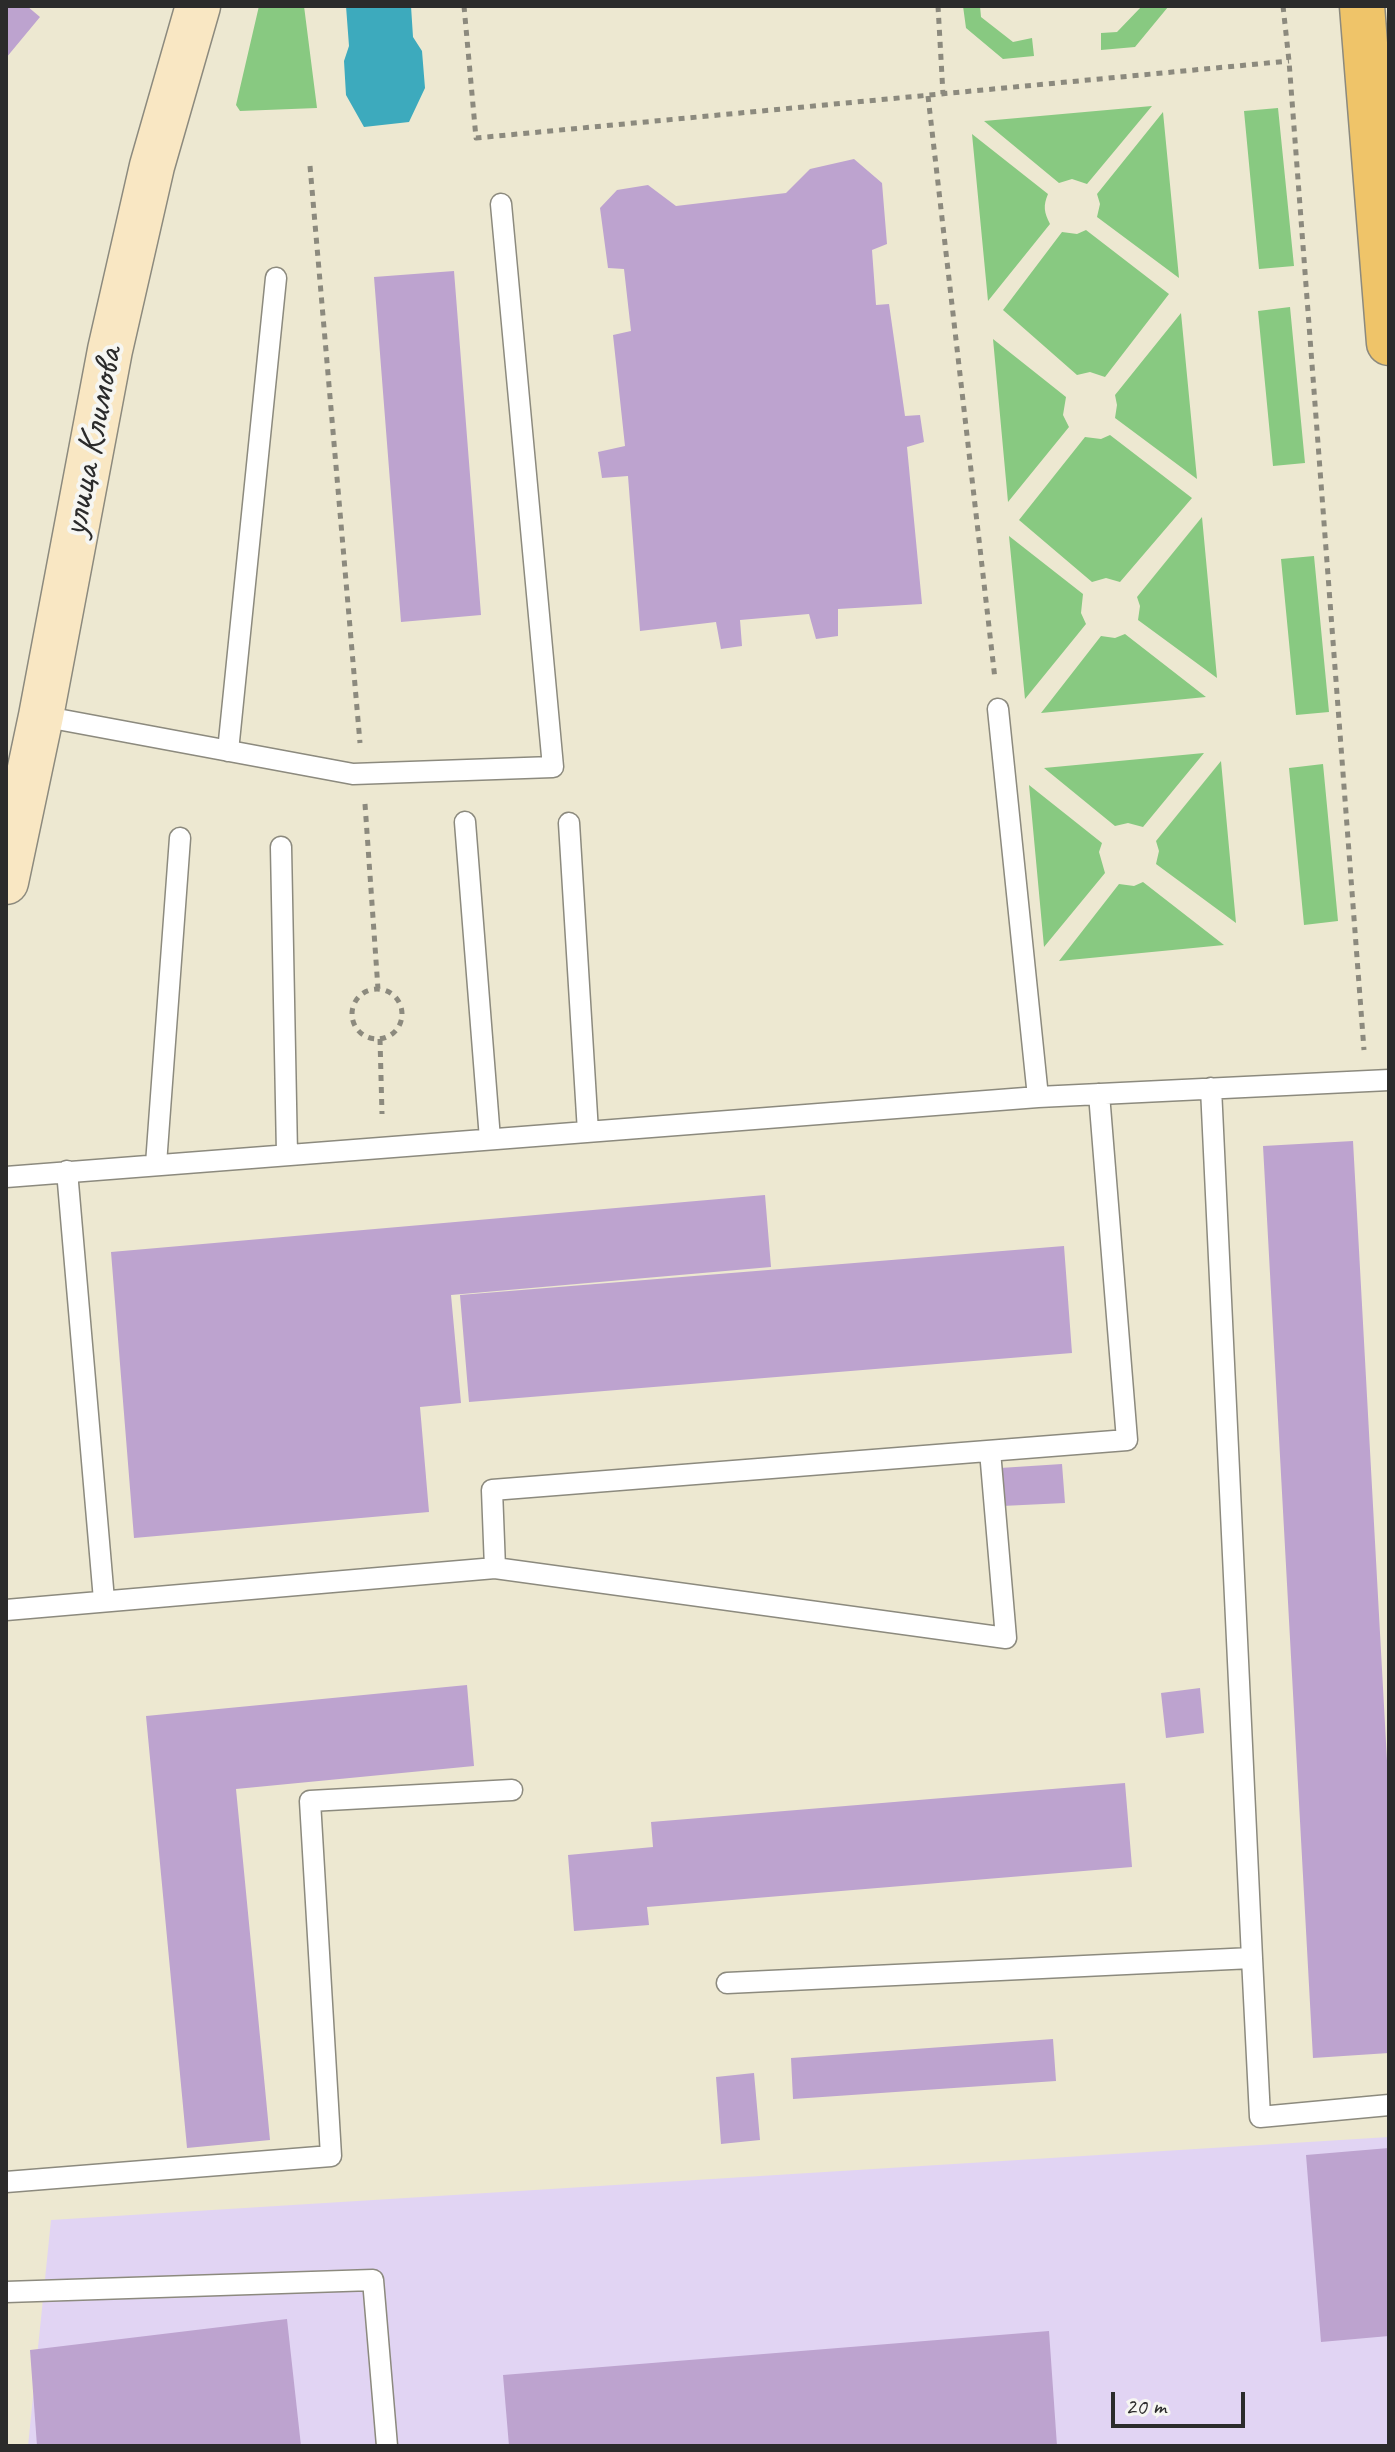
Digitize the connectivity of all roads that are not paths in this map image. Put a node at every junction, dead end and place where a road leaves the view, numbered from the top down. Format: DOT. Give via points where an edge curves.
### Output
graph roads {
  1 [pos="198,6"];
  2 [pos="1362,6"];
  3 [pos="501,204"];
  4 [pos="276,278"];
  5 [pos="1389,343"];
  6 [pos="998,709"];
  7 [pos="41,716"];
  8 [pos="228,751"];
  9 [pos="465,822"];
  10 [pos="569,823"];
  11 [pos="180,838"];
  12 [pos="281,847"];
  13 [pos="6,882"];
  14 [pos="1389,1080"];
  15 [pos="1211,1088"];
  16 [pos="1099,1094"];
  17 [pos="1038,1097"];
  18 [pos="588,1132"];
  19 [pos="490,1139"];
  20 [pos="287,1154"];
  21 [pos="156,1164"];
  22 [pos="67,1171"];
  23 [pos="6,1177"];
  24 [pos="990,1451"];
  25 [pos="495,1568"];
  26 [pos="104,1600"];
  27 [pos="6,1610"];
  28 [pos="512,1790"];
  29 [pos="1252,1958"];
  30 [pos="727,1983"];
  31 [pos="1389,2105"];
  32 [pos="6,2182"];
  33 [pos="6,2292"];
  34 [pos="387,2446"];
  1 -- 7 [label="street, улица Климова" via="152,166 110,350"];
  2 -- 5 [label="main road"];
  3 -- 8 [label="lane" via="553,767 353,774"];
  4 -- 8 [label="lane"];
  6 -- 17 [label="lane"];
  7 -- 8 [label="lane"];
  7 -- 13 [label="street, улица Климова"];
  9 -- 19 [label="lane"];
  10 -- 18 [label="lane"];
  11 -- 21 [label="lane"];
  12 -- 20 [label="lane"];
  14 -- 15 [label="lane"];
  15 -- 16 [label="lane"];
  15 -- 29 [label="lane"];
  16 -- 17 [label="lane"];
  16 -- 24 [label="lane" via="1127,1440"];
  17 -- 18 [label="lane"];
  18 -- 19 [label="lane"];
  19 -- 20 [label="lane"];
  20 -- 21 [label="lane"];
  21 -- 22 [label="lane"];
  22 -- 23 [label="lane"];
  22 -- 26 [label="lane"];
  24 -- 25 [label="lane" via="492,1490"];
  24 -- 25 [label="lane" via="1006,1638"];
  25 -- 26 [label="lane"];
  26 -- 27 [label="lane"];
  28 -- 32 [label="lane" via="310,1801 331,2156"];
  29 -- 30 [label="lane"];
  29 -- 31 [label="lane" via="1260,2117"];
  33 -- 34 [label="lane" via="373,2280"];
}
